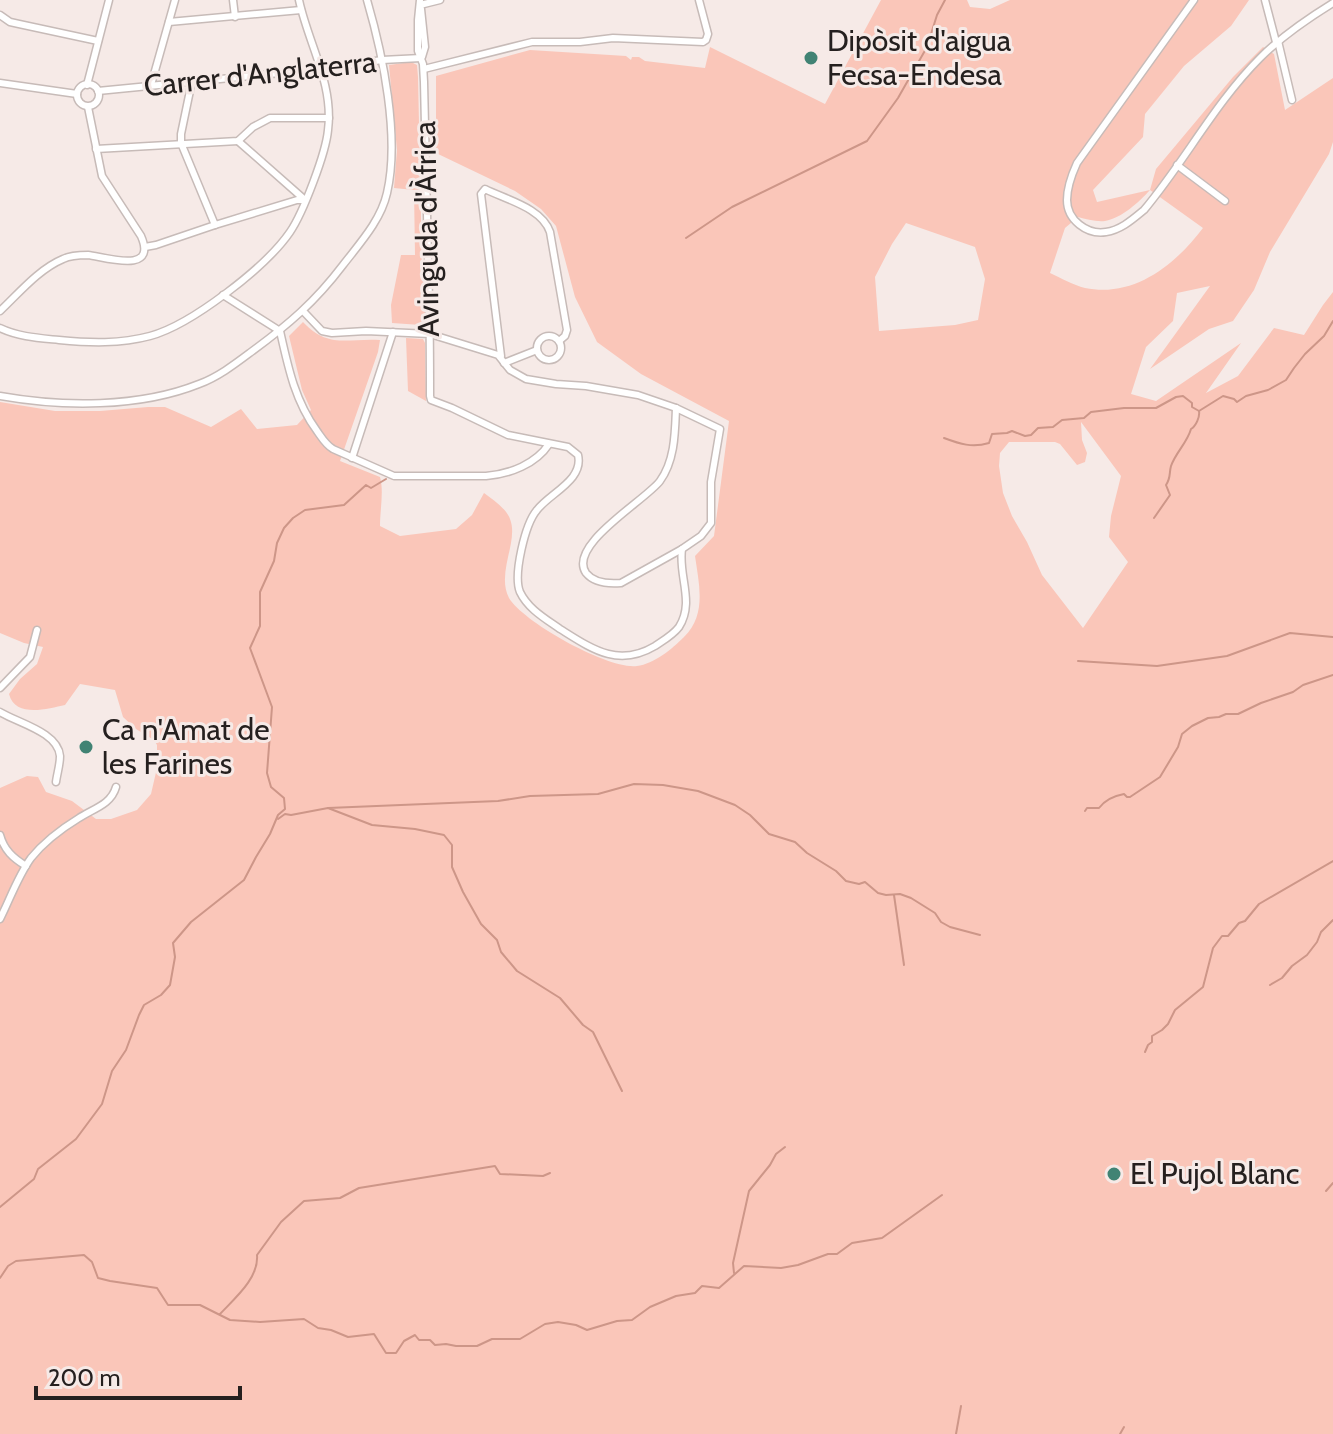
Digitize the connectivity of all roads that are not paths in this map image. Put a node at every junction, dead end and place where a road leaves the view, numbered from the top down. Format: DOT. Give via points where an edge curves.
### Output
graph roads {
  1 [pos="109,0"];
  2 [pos="175,0"];
  3 [pos="233,0"];
  4 [pos="299,0"];
  5 [pos="367,0"];
  6 [pos="440,0"];
  7 [pos="699,0"];
  8 [pos="1194,0"];
  9 [pos="1265,0"];
  10 [pos="420,3"];
  11 [pos="1333,3"];
  12 [pos="301,10"];
  13 [pos="0,15"];
  14 [pos="235,17"];
  15 [pos="169,22"];
  16 [pos="98,41"];
  17 [pos="1277,42"];
  18 [pos="422,58"];
  19 [pos="382,60"];
  20 [pos="321,69"];
  21 [pos="424,69"];
  22 [pos="192,81"];
  23 [pos="0,83"];
  24 [pos="87,85"];
  25 [pos="151,85"];
  26 [pos="98,91"];
  27 [pos="77,94"];
  28 [pos="1292,100"];
  29 [pos="88,107"];
  30 [pos="329,118"];
  31 [pos="238,141"];
  32 [pos="181,143"];
  33 [pos="96,149"];
  34 [pos="1177,165"];
  35 [pos="305,200"];
  36 [pos="1225,201"];
  37 [pos="215,225"];
  38 [pos="145,247"];
  39 [pos="223,295"];
  40 [pos="0,311"];
  41 [pos="303,311"];
  42 [pos="1,329"];
  43 [pos="280,331"];
  44 [pos="393,332"];
  45 [pos="430,334"];
  46 [pos="0,340"];
  47 [pos="559,341"];
  48 [pos="537,350"];
  49 [pos="503,360"];
  50 [pos="0,396"];
  51 [pos="676,408"];
  52 [pos="549,444"];
  53 [pos="352,458"];
  54 [pos="682,549"];
  55 [pos="37,630"];
  56 [pos="0,688"];
  57 [pos="0,712"];
  58 [pos="56,782"];
  59 [pos="116,787"];
  60 [pos="0,835"];
  61 [pos="26,866"];
  62 [pos="0,919"];
  1 -- 16 [label="street"];
  2 -- 15 [label="street"];
  3 -- 14 [label="street"];
  4 -- 12 [label="street"];
  5 -- 19 [label="street"];
  6 -- 10 [label="street"];
  7 -- 21 [label="street" via="708,34 697,43 613,38 532,42"];
  8 -- 34 [label="street" via="1083,152 1069,186 1070,211 1090,230 1119,228 1144,210"];
  9 -- 17 [label="street"];
  10 -- 18 [label="street, Avinguda d'Àfrica"];
  11 -- 17 [label="street"];
  12 -- 14 [label="street"];
  12 -- 20 [label="street"];
  13 -- 16 [label="street" via="10,22"];
  14 -- 15 [label="street"];
  15 -- 25 [label="street"];
  16 -- 24 [label="street"];
  17 -- 28 [label="street"];
  17 -- 34 [label="street" via="1238,83"];
  18 -- 19 [label="street, Carrer d'Anglaterra"];
  18 -- 21 [label="street, Avinguda d'Àfrica"];
  19 -- 20 [label="street, Carrer d'Anglaterra"];
  19 -- 41 [label="street" via="391,141 387,194 366,235"];
  20 -- 22 [label="street, Carrer d'Anglaterra"];
  20 -- 30 [label="street"];
  21 -- 45 [label="street, Avinguda d'Àfrica"];
  22 -- 25 [label="street, Carrer d'Anglaterra"];
  22 -- 32 [label="street"];
  23 -- 27 [label="street"];
  24 -- 26 [label="street"];
  24 -- 27 [label="street"];
  25 -- 26 [label="street, Carrer d'Anglaterra"];
  26 -- 29 [label="street" via="99,100"];
  27 -- 29 [label="street"];
  29 -- 33 [label="street"];
  30 -- 31 [label="street" via="270,118"];
  30 -- 35 [label="street" via="323,153"];
  31 -- 32 [label="street"];
  31 -- 35 [label="street"];
  32 -- 33 [label="street"];
  32 -- 37 [label="street"];
  33 -- 38 [label="street" via="102,176"];
  34 -- 36 [label="street"];
  35 -- 37 [label="street"];
  35 -- 39 [label="street" via="280,245"];
  37 -- 38 [label="street"];
  38 -- 40 [label="street" via="130,261 82,255 61,260"];
  39 -- 42 [label="street" via="185,320 138,339 88,342"];
  39 -- 43 [label="street"];
  41 -- 43 [label="street"];
  41 -- 44 [label="street" via="322,331"];
  42 -- 46 [label="street"];
  43 -- 50 [label="street" via="212,379 180,390 93,403"];
  43 -- 53 [label="street" via="303,411 328,446"];
  44 -- 45 [label="street"];
  44 -- 53 [label="street"];
  45 -- 49 [label="street"];
  45 -- 52 [label="street, Avinguda d'Àfrica" via="431,400 508,435"];
  47 -- 48 [label="street" via="542,338"];
  47 -- 48 [label="street" via="556,358 542,358"];
  47 -- 49 [label="street" via="567,330 547,222 485,189 481,194"];
  48 -- 49 [label="street"];
  49 -- 51 [label="street" via="526,379 623,392"];
  51 -- 54 [label="street" via="720,429 711,523"];
  51 -- 54 [label="street" via="675,440 662,477 593,541 584,567 596,580 621,583"];
  52 -- 53 [label="street" via="540,456 501,475 394,476"];
  52 -- 54 [label="street" via="573,450 580,462 575,475 538,508 528,528 517,578 523,597 537,613 596,651 615,656 641,653 670,637 685,614"];
  55 -- 56 [label="street" via="30,657"];
  57 -- 58 [label="street" via="54,742 60,754"];
  59 -- 61 [label="street" via="98,808 48,840"];
  60 -- 61 [label="street" via="11,856"];
  61 -- 62 [label="street"];
}
